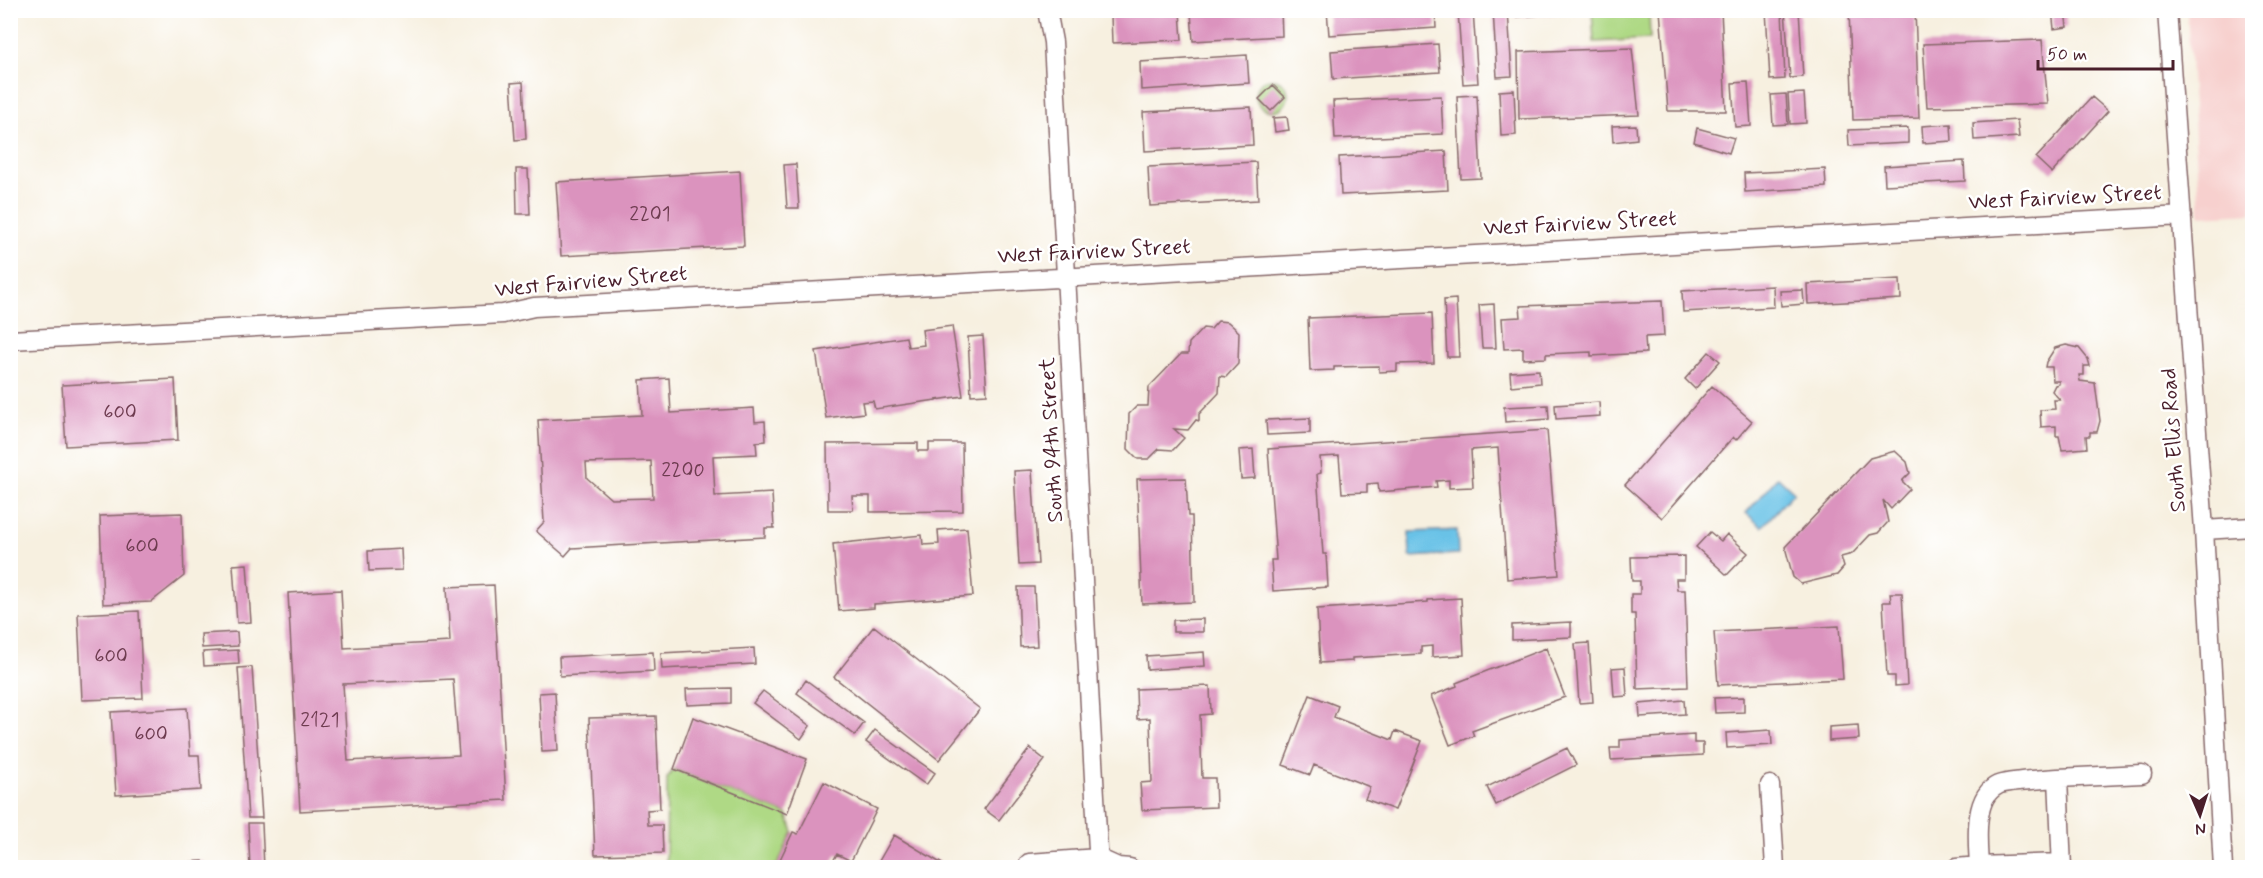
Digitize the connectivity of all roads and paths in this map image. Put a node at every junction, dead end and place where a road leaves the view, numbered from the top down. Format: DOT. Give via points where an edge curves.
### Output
graph roads {
  1 [pos="1047,10"];
  2 [pos="2168,10"];
  3 [pos="2182,216"];
  4 [pos="1066,278"];
  5 [pos="10,340"];
  6 [pos="2253,527"];
  7 [pos="2204,530"];
  8 [pos="2142,774"];
  9 [pos="2058,778"];
  10 [pos="1770,785"];
  11 [pos="1029,863"];
  12 [pos="1098,863"];
  13 [pos="2062,865"];
  14 [pos="1979,866"];
  15 [pos="1130,867"];
  16 [pos="1775,867"];
  17 [pos="1956,867"];
  18 [pos="2004,867"];
  19 [pos="2223,867"];
  1 -- 4 [label="street, South 94th Street" via="1053,42"];
  2 -- 3 [label="street, South Ellis Road"];
  3 -- 4 [label="street, West Fairview Street"];
  3 -- 7 [label="street, South Ellis Road"];
  4 -- 5 [label="street, West Fairview Street"];
  4 -- 12 [label="street, South 94th Street"];
  6 -- 7 [label="street"];
  7 -- 19 [label="street, South Ellis Road"];
  8 -- 9 [label="street"];
  9 -- 13 [label="street"];
  9 -- 14 [label="street" via="1998,784 1983,798 1977,829"];
  10 -- 16 [label="street"];
  11 -- 12 [label="street"];
  12 -- 15 [label="street"];
  13 -- 18 [label="street"];
  14 -- 17 [label="street"];
  14 -- 18 [label="street"];
}
